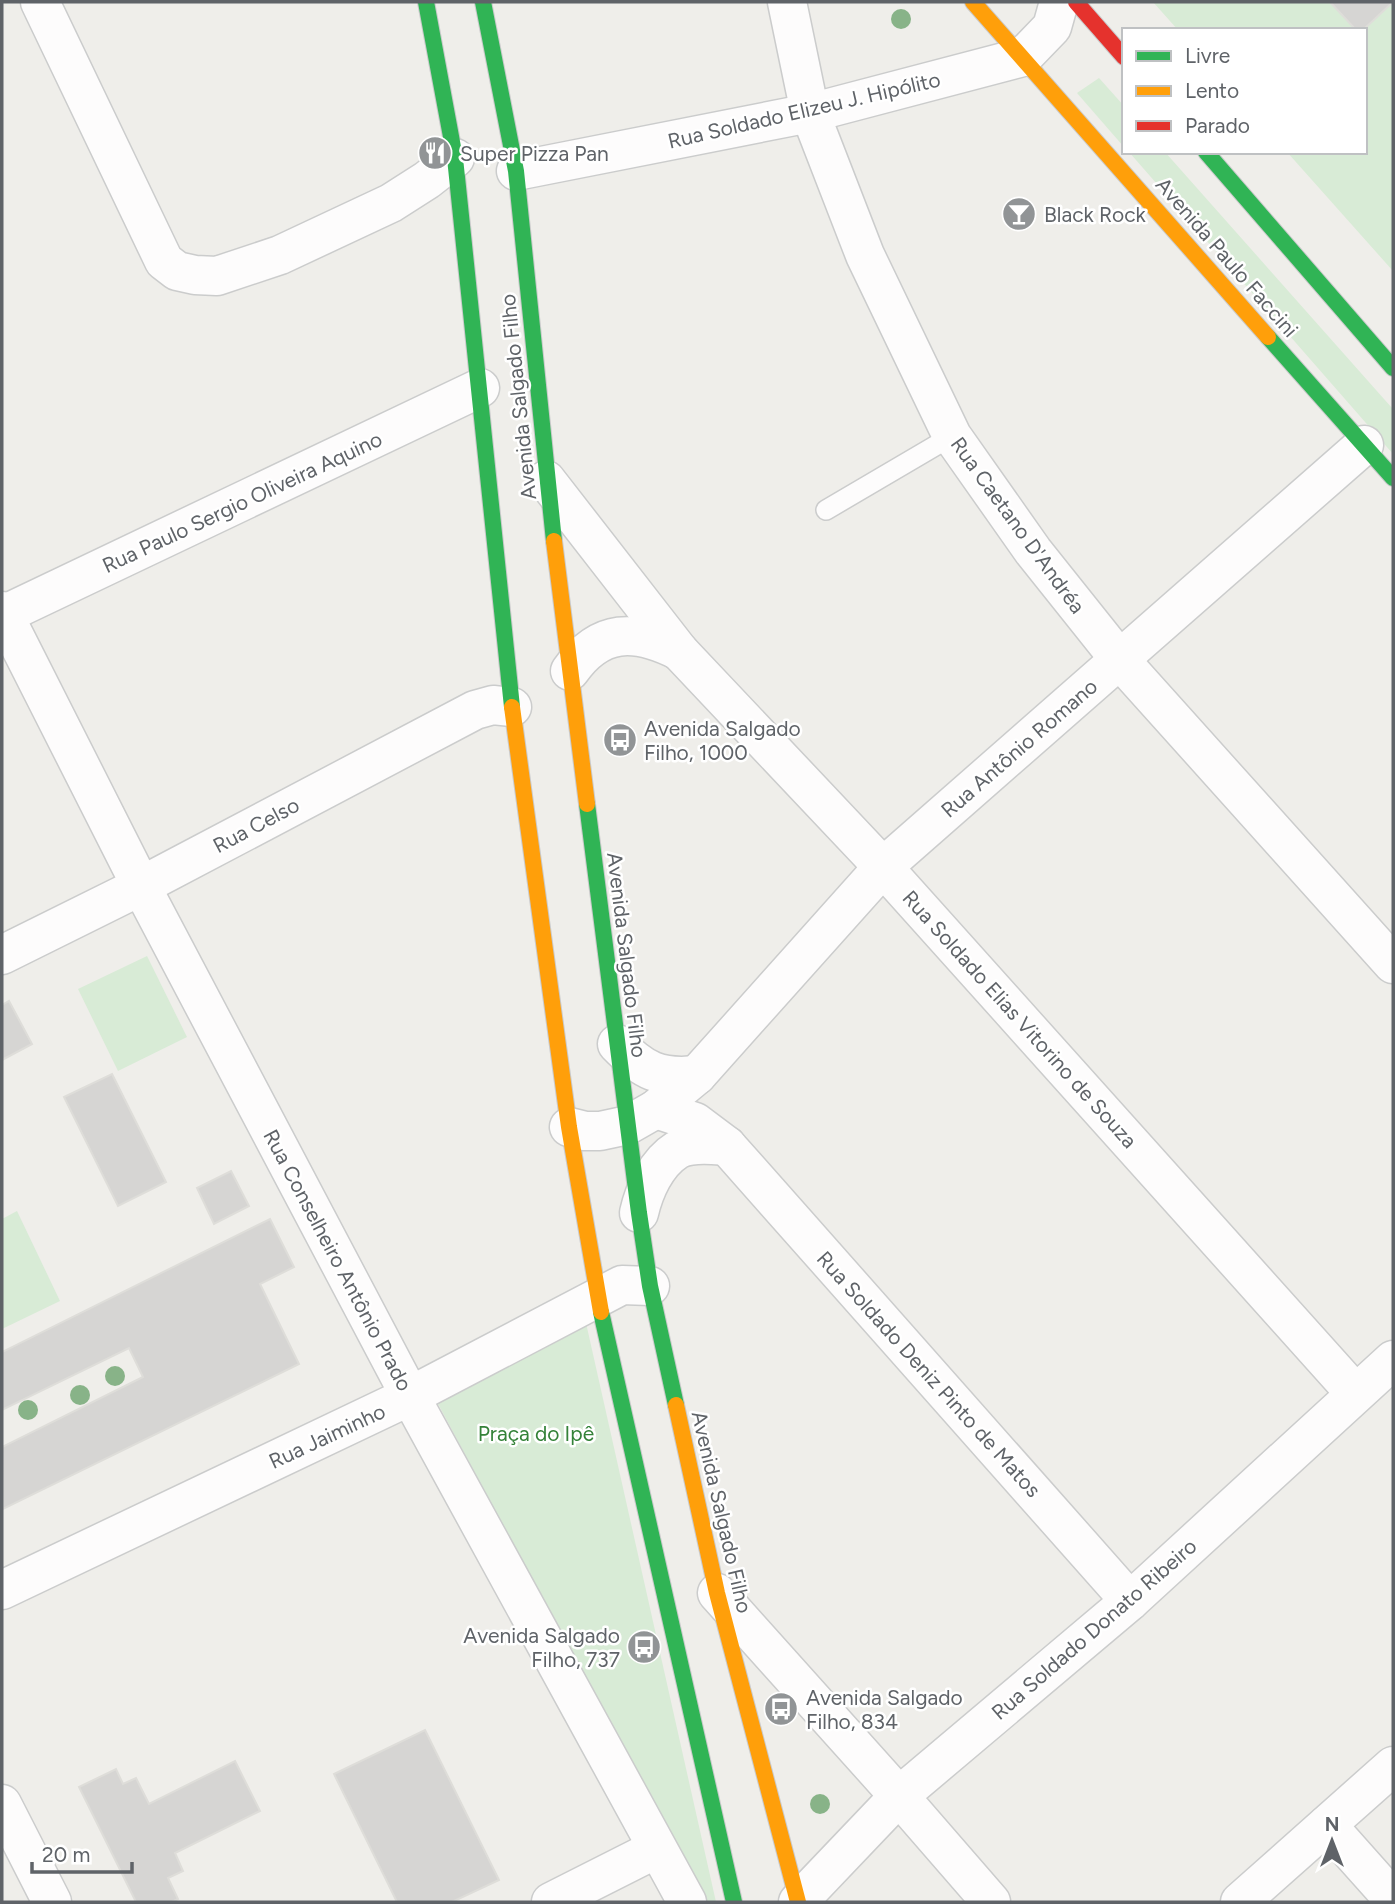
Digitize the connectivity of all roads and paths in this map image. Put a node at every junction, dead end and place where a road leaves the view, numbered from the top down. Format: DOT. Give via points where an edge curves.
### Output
graph roads {
  1 [pos="40,2"];
  2 [pos="426,2"];
  3 [pos="483,2"];
  4 [pos="787,2"];
  5 [pos="973,2"];
  6 [pos="1059,2"];
  7 [pos="1076,2"];
  8 [pos="1122,55"];
  9 [pos="1023,57"];
  10 [pos="810,113"];
  11 [pos="1208,154"];
  12 [pos="455,158"];
  13 [pos="516,171"];
  14 [pos="1393,368"];
  15 [pos="480,388"];
  16 [pos="952,436"];
  17 [pos="1364,446"];
  18 [pos="1393,478"];
  19 [pos="546,480"];
  20 [pos="826,510"];
  21 [pos="3,613"];
  22 [pos="679,651"];
  23 [pos="1120,660"];
  24 [pos="570,671"];
  25 [pos="512,707"];
  26 [pos="883,867"];
  27 [pos="141,886"];
  28 [pos="2,955"];
  29 [pos="1393,964"];
  30 [pos="617,1044"];
  31 [pos="697,1075"];
  32 [pos="642,1117"];
  33 [pos="569,1127"];
  34 [pos="727,1146"];
  35 [pos="639,1213"];
  36 [pos="650,1286"];
  37 [pos="598,1298"];
  38 [pos="1393,1360"];
  39 [pos="1355,1393"];
  40 [pos="410,1396"];
  41 [pos="2,1590"];
  42 [pos="717,1593"];
  43 [pos="1130,1601"];
  44 [pos="1393,1766"];
  45 [pos="899,1796"];
  46 [pos="2,1804"];
  47 [pos="1328,1825"];
  48 [pos="656,1849"];
  49 [pos="1393,1899"];
  50 [pos="52,1902"];
  51 [pos="551,1902"];
  52 [pos="687,1902"];
  53 [pos="734,1902"];
  54 [pos="798,1902"];
  55 [pos="991,1902"];
  56 [pos="1240,1902"];
  1 -- 12 [label="street" via="164,261 177,271 217,276 280,255 391,203"];
  2 -- 12 [label="main road, Avenida Salgado Filho"];
  3 -- 13 [label="main road, Avenida Salgado Filho"];
  4 -- 10 [label="street, Rua Caetano D'Andréa"];
  5 -- 9 [label="main road, Avenida Paulo Faccini"];
  6 -- 9 [label="street" via="1052,27"];
  7 -- 8 [label="main road"];
  9 -- 10 [label="street, Rua Soldado Elizeu J. Hipólito"];
  9 -- 17 [label="main road, Avenida Paulo Faccini"];
  10 -- 13 [label="street, Rua Soldado Elizeu J. Hipólito"];
  10 -- 16 [label="street, Rua Caetano D'Andréa" via="865,255"];
  11 -- 14 [label="main road"];
  12 -- 15 [label="main road, Avenida Salgado Filho"];
  13 -- 19 [label="main road, Avenida Salgado Filho"];
  15 -- 21 [label="street, Rua Paulo Sergio Oliveira Aquino"];
  15 -- 25 [label="main road, Avenida Salgado Filho"];
  16 -- 20 [label="lane"];
  16 -- 23 [label="street, Rua Caetano D'Andréa" via="1033,551"];
  17 -- 18 [label="main road, Avenida Paulo Faccini"];
  17 -- 23 [label="street, Rua Antônio Romano"];
  19 -- 22 [label="street, Rua Soldado Elias Vitorino de Souza"];
  19 -- 24 [label="main road, Avenida Salgado Filho"];
  21 -- 27 [label="street, Rua Conselheiro Antônio Prado"];
  22 -- 24 [label="street, Rua Soldado Elias Vitorino de Souza" via="656,639 615,637 594,644"];
  22 -- 26 [label="street, Rua Soldado Elias Vitorino de Souza"];
  23 -- 26 [label="street, Rua Antônio Romano"];
  23 -- 29 [label="street, Rua Caetano D'Andréa"];
  24 -- 30 [label="main road, Avenida Salgado Filho"];
  25 -- 27 [label="street, Rua Celso" via="493,705 475,710"];
  25 -- 33 [label="main road, Avenida Salgado Filho"];
  26 -- 31 [label="street, Rua Antônio Romano"];
  26 -- 39 [label="street, Rua Soldado Elias Vitorino de Souza"];
  27 -- 28 [label="street, Rua Celso"];
  27 -- 40 [label="street, Rua Conselheiro Antônio Prado"];
  30 -- 31 [label="street" via="652,1072"];
  30 -- 32 [label="main road, Avenida Salgado Filho"];
  31 -- 32 [label="street, Rua Antônio Romano"];
  32 -- 33 [label="street, Rua Antônio Romano" via="600,1131"];
  32 -- 34 [label="street, Rua Soldado Deniz Pinto de Matos" via="695,1122"];
  32 -- 35 [label="main road, Avenida Salgado Filho"];
  33 -- 37 [label="main road, Avenida Salgado Filho"];
  34 -- 35 [label="street" via="706,1144 677,1150 648,1186"];
  34 -- 43 [label="street, Rua Soldado Deniz Pinto de Matos"];
  35 -- 36 [label="main road, Avenida Salgado Filho"];
  36 -- 37 [label="street, Rua Jaiminho" via="622,1284"];
  36 -- 42 [label="main road, Avenida Salgado Filho"];
  37 -- 40 [label="street, Rua Jaiminho"];
  37 -- 53 [label="main road, Avenida Salgado Filho"];
  38 -- 39 [label="street, Rua Soldado Donato Ribeiro"];
  39 -- 43 [label="street, Rua Soldado Donato Ribeiro"];
  40 -- 41 [label="street, Rua Jaiminho"];
  40 -- 48 [label="street, Rua Conselheiro Antônio Prado"];
  42 -- 45 [label="street"];
  42 -- 54 [label="main road, Avenida Salgado Filho"];
  43 -- 45 [label="street, Rua Soldado Donato Ribeiro"];
  44 -- 47 [label="street"];
  45 -- 54 [label="street, Rua Soldado Donato Ribeiro"];
  45 -- 55 [label="street"];
  46 -- 50 [label="street"];
  47 -- 49 [label="street"];
  47 -- 56 [label="street"];
  48 -- 51 [label="street"];
  48 -- 52 [label="street, Rua Conselheiro Antônio Prado"];
}
